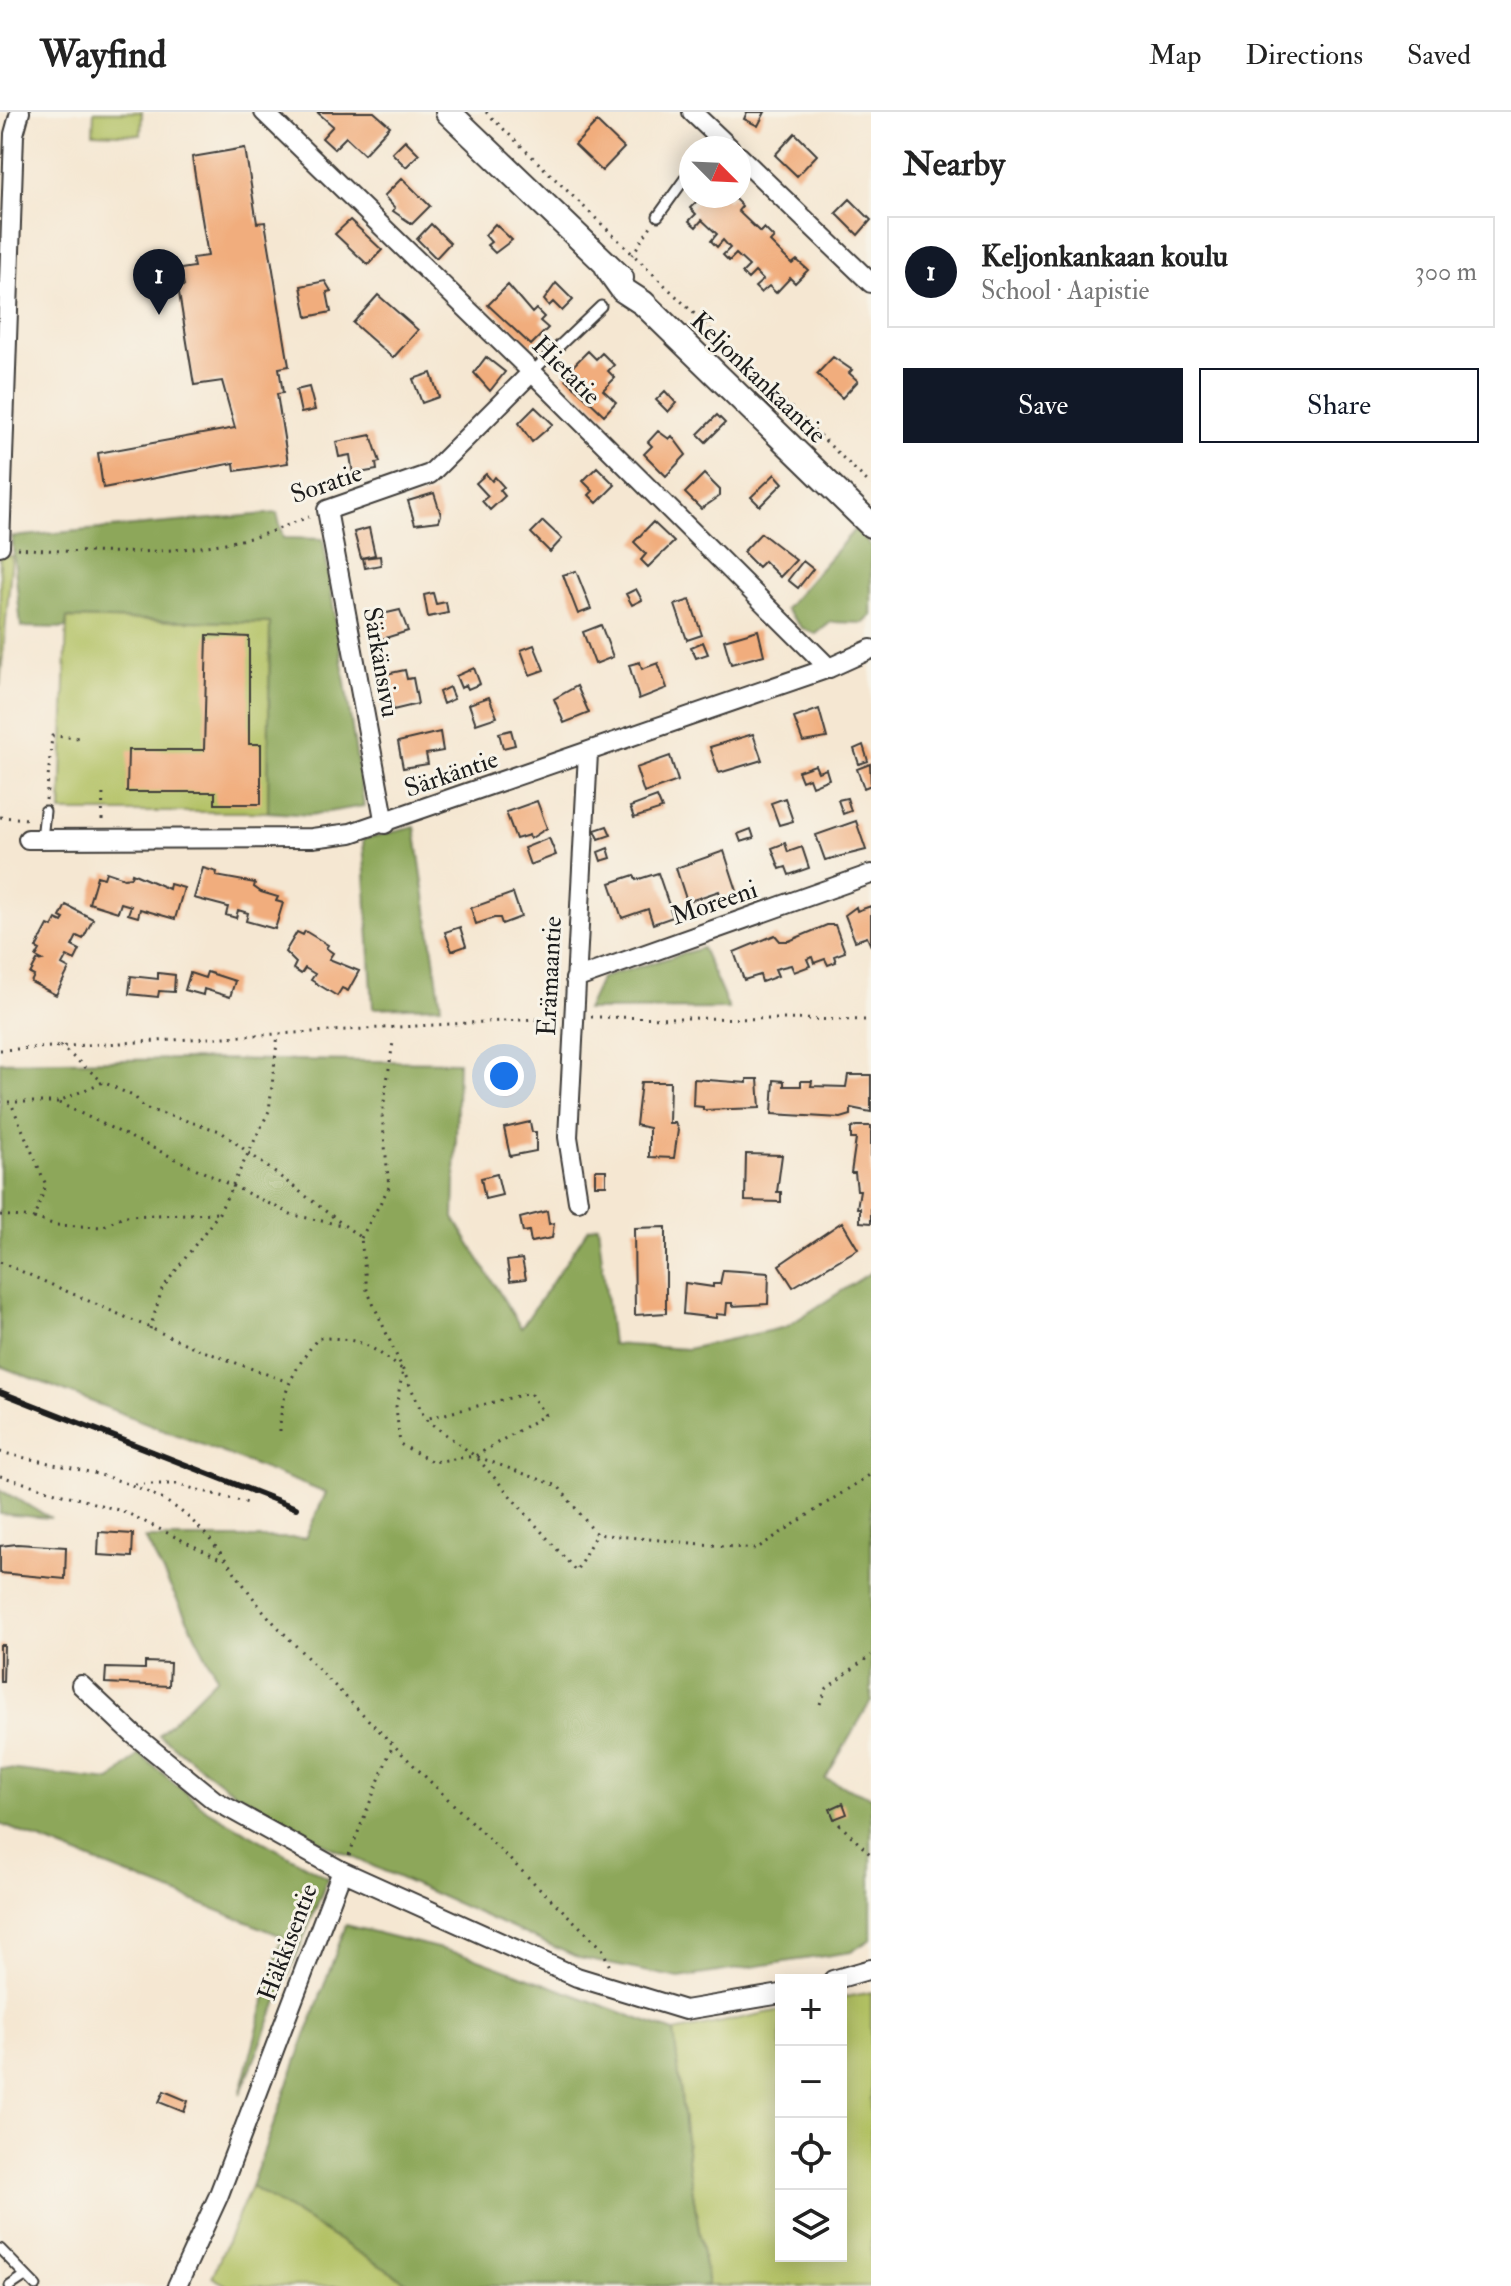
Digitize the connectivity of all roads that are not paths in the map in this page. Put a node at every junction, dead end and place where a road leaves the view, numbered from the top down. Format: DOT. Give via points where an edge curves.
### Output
graph roads {
  1 [pos="20,112"];
  2 [pos="264,112"];
  3 [pos="448,112"];
  4 [pos="692,112"];
  5 [pos="708,136"];
  6 [pos="751,168"];
  7 [pos="679,187"];
  8 [pos="658,216"];
  9 [pos="871,283"];
  10 [pos="601,306"];
  11 [pos="532,372"];
  12 [pos="327,510"];
  13 [pos="871,525"];
  14 [pos="0,546"];
  15 [pos="871,649"];
  16 [pos="829,668"];
  17 [pos="588,753"];
  18 [pos="385,824"];
  19 [pos="40,828"];
  20 [pos="871,874"];
  21 [pos="575,979"];
  22 [pos="578,1201"];
  23 [pos="81,1685"];
  24 [pos="342,1871"];
  25 [pos="871,1969"];
  26 [pos="847,1976"];
  27 [pos="775,1995"];
  28 [pos="0,2249"];
  29 [pos="25,2276"];
  30 [pos="10,2286"];
  31 [pos="36,2286"];
  32 [pos="177,2286"];
  1 -- 14 [label="street" via="14,134"];
  2 -- 11 [label="street, Hietatie"];
  3 -- 13 [label="main road, Keljonkankaantie" via="608,269 623,290 643,303"];
  4 -- 5 [label="street"];
  6 -- 9 [label="street"];
  7 -- 8 [label="lane"];
  10 -- 11 [label="lane, Soratie"];
  11 -- 12 [label="street, Soratie" via="430,474"];
  11 -- 16 [label="street, Hietatie"];
  12 -- 18 [label="street, Särkänsivu"];
  15 -- 16 [label="street, Särkäntie"];
  16 -- 17 [label="street, Särkäntie"];
  17 -- 18 [label="street, Särkäntie"];
  17 -- 21 [label="street, Erämaantie"];
  18 -- 19 [label="street, Särkäntie" via="312,838"];
  20 -- 21 [label="street, Moreeni"];
  21 -- 22 [label="street, Erämaantie" via="568,1137"];
  23 -- 24 [label="street, Häkkisentie" via="214,1800"];
  24 -- 27 [label="street" via="620,1993 685,2010"];
  24 -- 32 [label="street, Häkkisentie" via="218,2197"];
  25 -- 26 [label="street"];
  28 -- 29 [label="lane"];
  29 -- 30 [label="lane"];
  29 -- 31 [label="lane"];
}
